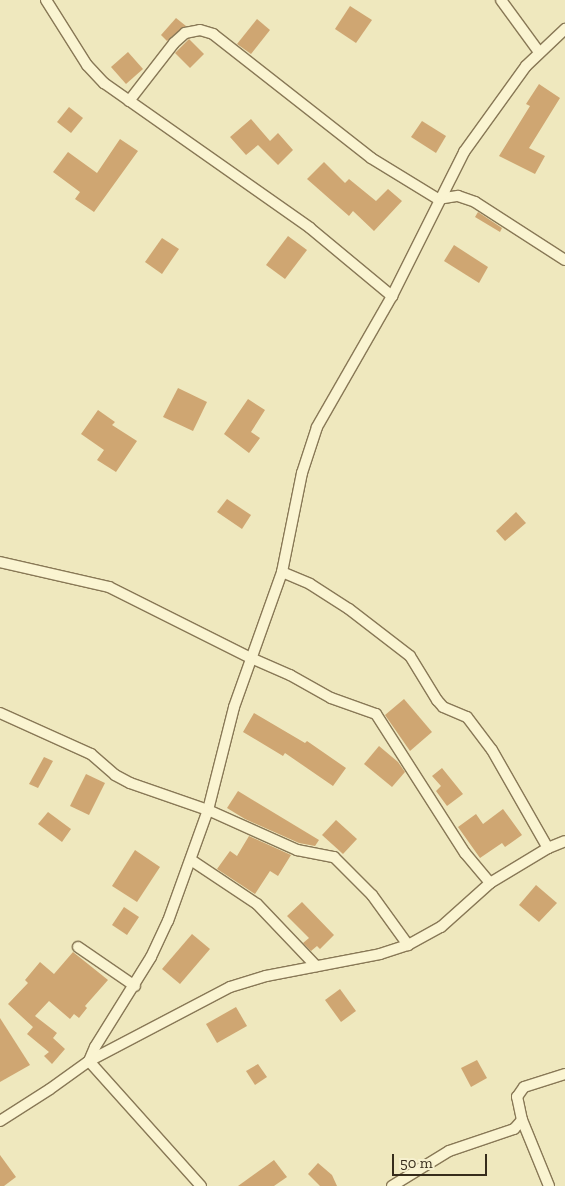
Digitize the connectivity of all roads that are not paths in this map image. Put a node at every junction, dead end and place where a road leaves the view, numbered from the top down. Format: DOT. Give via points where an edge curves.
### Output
graph roads {
  1 [pos="46,0"];
  2 [pos="501,0"];
  3 [pos="565,29"];
  4 [pos="539,52"];
  5 [pos="129,101"];
  6 [pos="438,199"];
  7 [pos="565,260"];
  8 [pos="392,296"];
  9 [pos="0,562"];
  10 [pos="282,572"];
  11 [pos="251,658"];
  12 [pos="0,713"];
  13 [pos="208,810"];
  14 [pos="565,840"];
  15 [pos="548,848"];
  16 [pos="192,860"];
  17 [pos="490,883"];
  18 [pos="408,945"];
  19 [pos="78,947"];
  20 [pos="316,966"];
  21 [pos="135,986"];
  22 [pos="89,1061"];
  23 [pos="565,1074"];
  24 [pos="522,1120"];
  25 [pos="0,1121"];
  26 [pos="201,1186"];
  27 [pos="392,1186"];
  28 [pos="549,1186"];
  1 -- 5 [label="street" via="87,65 104,83"];
  2 -- 4 [label="street"];
  3 -- 4 [label="street"];
  4 -- 6 [label="street" via="464,152"];
  5 -- 6 [label="street" via="185,33 200,30 213,34 372,158"];
  5 -- 8 [label="street" via="310,228"];
  6 -- 7 [label="street" via="458,196 475,202"];
  6 -- 8 [label="street"];
  8 -- 10 [label="street" via="317,427 302,473"];
  9 -- 11 [label="street" via="109,587"];
  10 -- 11 [label="street"];
  10 -- 15 [label="street" via="310,584 349,609 410,656 443,707 467,717 492,750"];
  11 -- 13 [label="street" via="226,732"];
  11 -- 17 [label="street" via="308,683 331,698 376,714 465,854"];
  12 -- 13 [label="street" via="91,754 115,776 130,783"];
  13 -- 16 [label="street"];
  13 -- 18 [label="street" via="297,850 334,857 372,895"];
  14 -- 15 [label="street"];
  15 -- 17 [label="street"];
  16 -- 20 [label="street" via="257,904"];
  16 -- 21 [label="street" via="168,921"];
  17 -- 18 [label="street" via="441,927"];
  18 -- 20 [label="street" via="380,954"];
  19 -- 21 [label="street"];
  20 -- 22 [label="street" via="230,986"];
  21 -- 22 [label="street" via="104,1031"];
  22 -- 25 [label="street"];
  22 -- 26 [label="street"];
  23 -- 24 [label="street" via="524,1087 519,1092 517,1097"];
  24 -- 27 [label="street" via="514,1130 449,1151"];
  24 -- 28 [label="street"];
}
